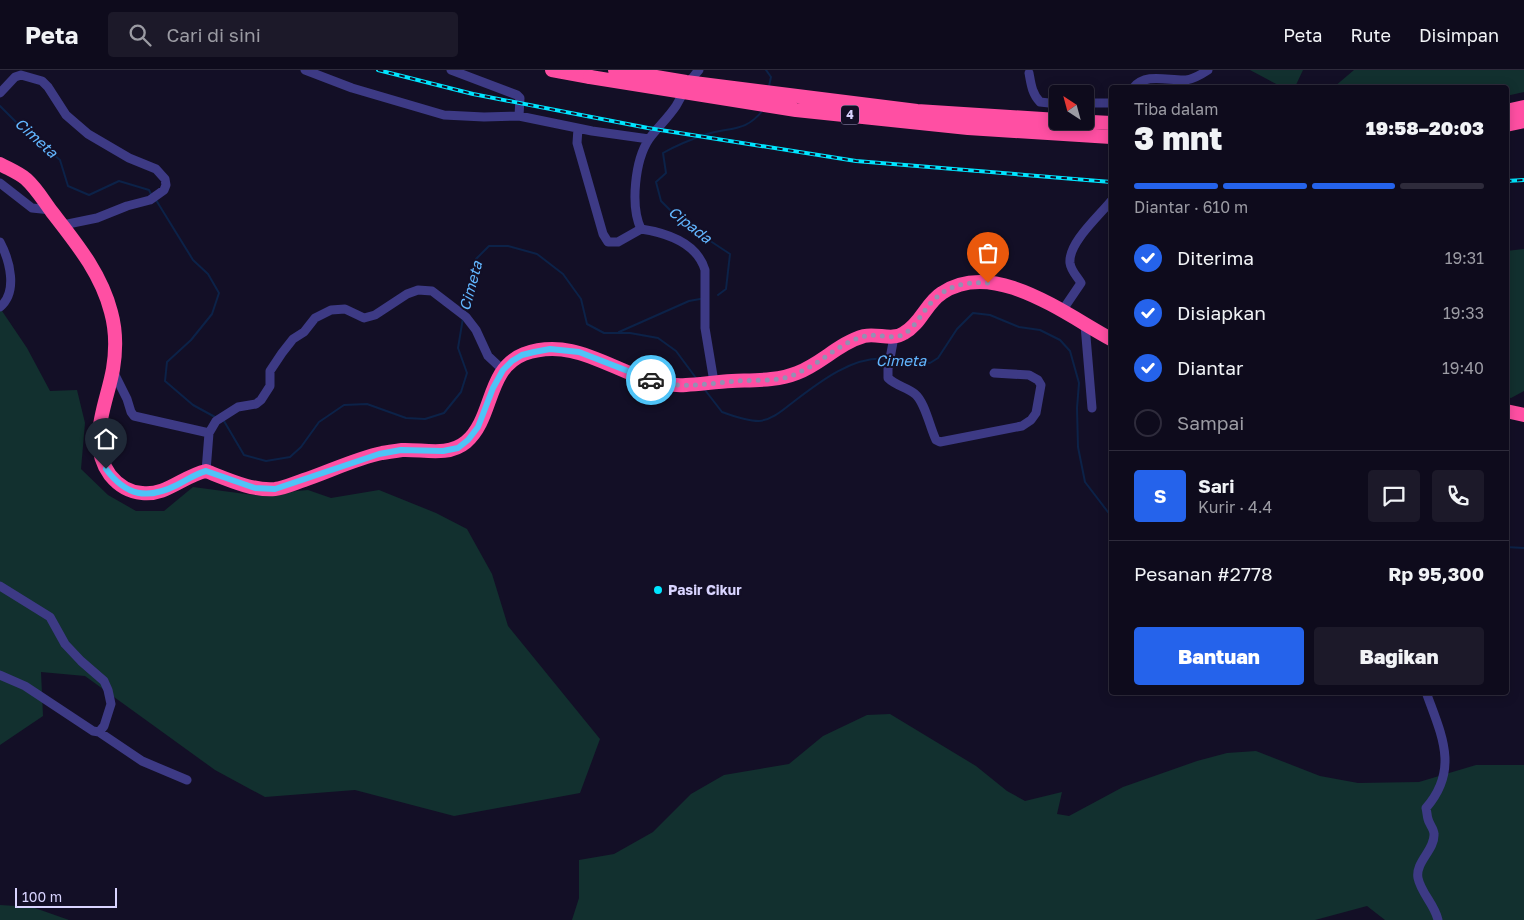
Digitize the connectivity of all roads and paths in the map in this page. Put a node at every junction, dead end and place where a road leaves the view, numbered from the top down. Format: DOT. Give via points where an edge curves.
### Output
graph roads {
  1 [pos="305,70"];
  2 [pos="450,70"];
  3 [pos="552,70"];
  4 [pos="615,70"];
  5 [pos="699,70"];
  6 [pos="1208,70"];
  7 [pos="1029,73"];
  8 [pos="1136,85"];
  9 [pos="0,93"];
  10 [pos="1049,103"];
  11 [pos="1094,103"];
  12 [pos="1109,103"];
  13 [pos="1524,107"];
  14 [pos="1509,110"];
  15 [pos="519,116"];
  16 [pos="1049,119"];
  17 [pos="1524,121"];
  18 [pos="1094,122"];
  19 [pos="1109,123"];
  20 [pos="1509,124"];
  21 [pos="578,128"];
  22 [pos="1109,137"];
  23 [pos="649,139"];
  24 [pos="0,164"];
  25 [pos="0,183"];
  26 [pos="1109,204"];
  27 [pos="51,210"];
  28 [pos="63,226"];
  29 [pos="642,229"];
  30 [pos="0,242"];
  31 [pos="0,308"];
  32 [pos="1062,311"];
  33 [pos="1084,325"];
  34 [pos="1109,338"];
  35 [pos="893,343"];
  36 [pos="113,370"];
  37 [pos="503,370"];
  38 [pos="994,373"];
  39 [pos="710,383"];
  40 [pos="1092,408"];
  41 [pos="1509,412"];
  42 [pos="1524,415"];
  43 [pos="209,433"];
  44 [pos="206,471"];
  45 [pos="0,586"];
  46 [pos="0,675"];
  47 [pos="1427,695"];
  48 [pos="99,732"];
  49 [pos="187,780"];
  50 [pos="1438,920"];
  1 -- 15 [label="street" via="375,96 444,115"];
  2 -- 15 [label="street" via="517,95 520,98"];
  3 -- 22 [label="highway, 4, bridge" via="796,110 968,128"];
  4 -- 16 [label="highway, 4, bridge" via="917,111"];
  5 -- 23 [label="street" via="669,116"];
  6 -- 8 [label="street" via="1192,79 1150,78"];
  7 -- 10 [label="street" via="1036,98"];
  9 -- 28 [label="street" via="21,75 42,81 66,115 88,134 129,158 156,169 165,179 164,190 150,200"];
  11 -- 12 [label="street"];
  13 -- 14 [label="highway"];
  15 -- 21 [label="street"];
  17 -- 20 [label="highway"];
  18 -- 19 [label="highway"];
  21 -- 23 [label="street"];
  21 -- 29 [label="street" via="577,143 608,242 615,243"];
  23 -- 29 [label="street" via="640,162 635,192 635,211"];
  24 -- 27 [label="highway" via="24,177 39,191"];
  25 -- 27 [label="street" via="32,208"];
  26 -- 32 [label="street" via="1077,240 1070,253 1070,264 1081,284"];
  27 -- 28 [label="highway"];
  28 -- 36 [label="highway" via="97,274 112,313"];
  29 -- 39 [label="street" via="678,240 697,254 702,262"];
  30 -- 31 [label="street" via="10,269 9,295"];
  32 -- 33 [label="highway"];
  32 -- 35 [label="highway" via="1032,295 1000,284 962,283 941,293 912,328"];
  33 -- 34 [label="highway"];
  33 -- 40 [label="street"];
  35 -- 38 [label="street" via="888,378 917,395 936,440 944,442 1022,426 1031,420 1036,413 1041,390 1038,380 1029,375"];
  35 -- 39 [label="highway" via="876,335 865,336 784,378"];
  36 -- 43 [label="street" via="134,416"];
  36 -- 44 [label="highway" via="98,440 101,460 115,481 127,490 155,493"];
  37 -- 39 [label="highway" via="522,355 564,349 662,384"];
  37 -- 43 [label="street" via="488,356 476,330 463,315 432,291 418,290 364,318 345,309 331,310 315,318 293,339 270,371 270,386 261,400 227,414"];
  37 -- 44 [label="highway" via="478,427 458,448 379,454 275,489 255,488"];
  41 -- 42 [label="highway"];
  43 -- 44 [label="street"];
  45 -- 48 [label="street" via="50,617 65,644 104,681 111,704"];
  46 -- 48 [label="street" via="25,686"];
  47 -- 50 [label="street" via="1444,743 1445,770 1436,796 1426,808 1434,834 1417,876"];
  48 -- 49 [label="street" via="142,761"];
}
